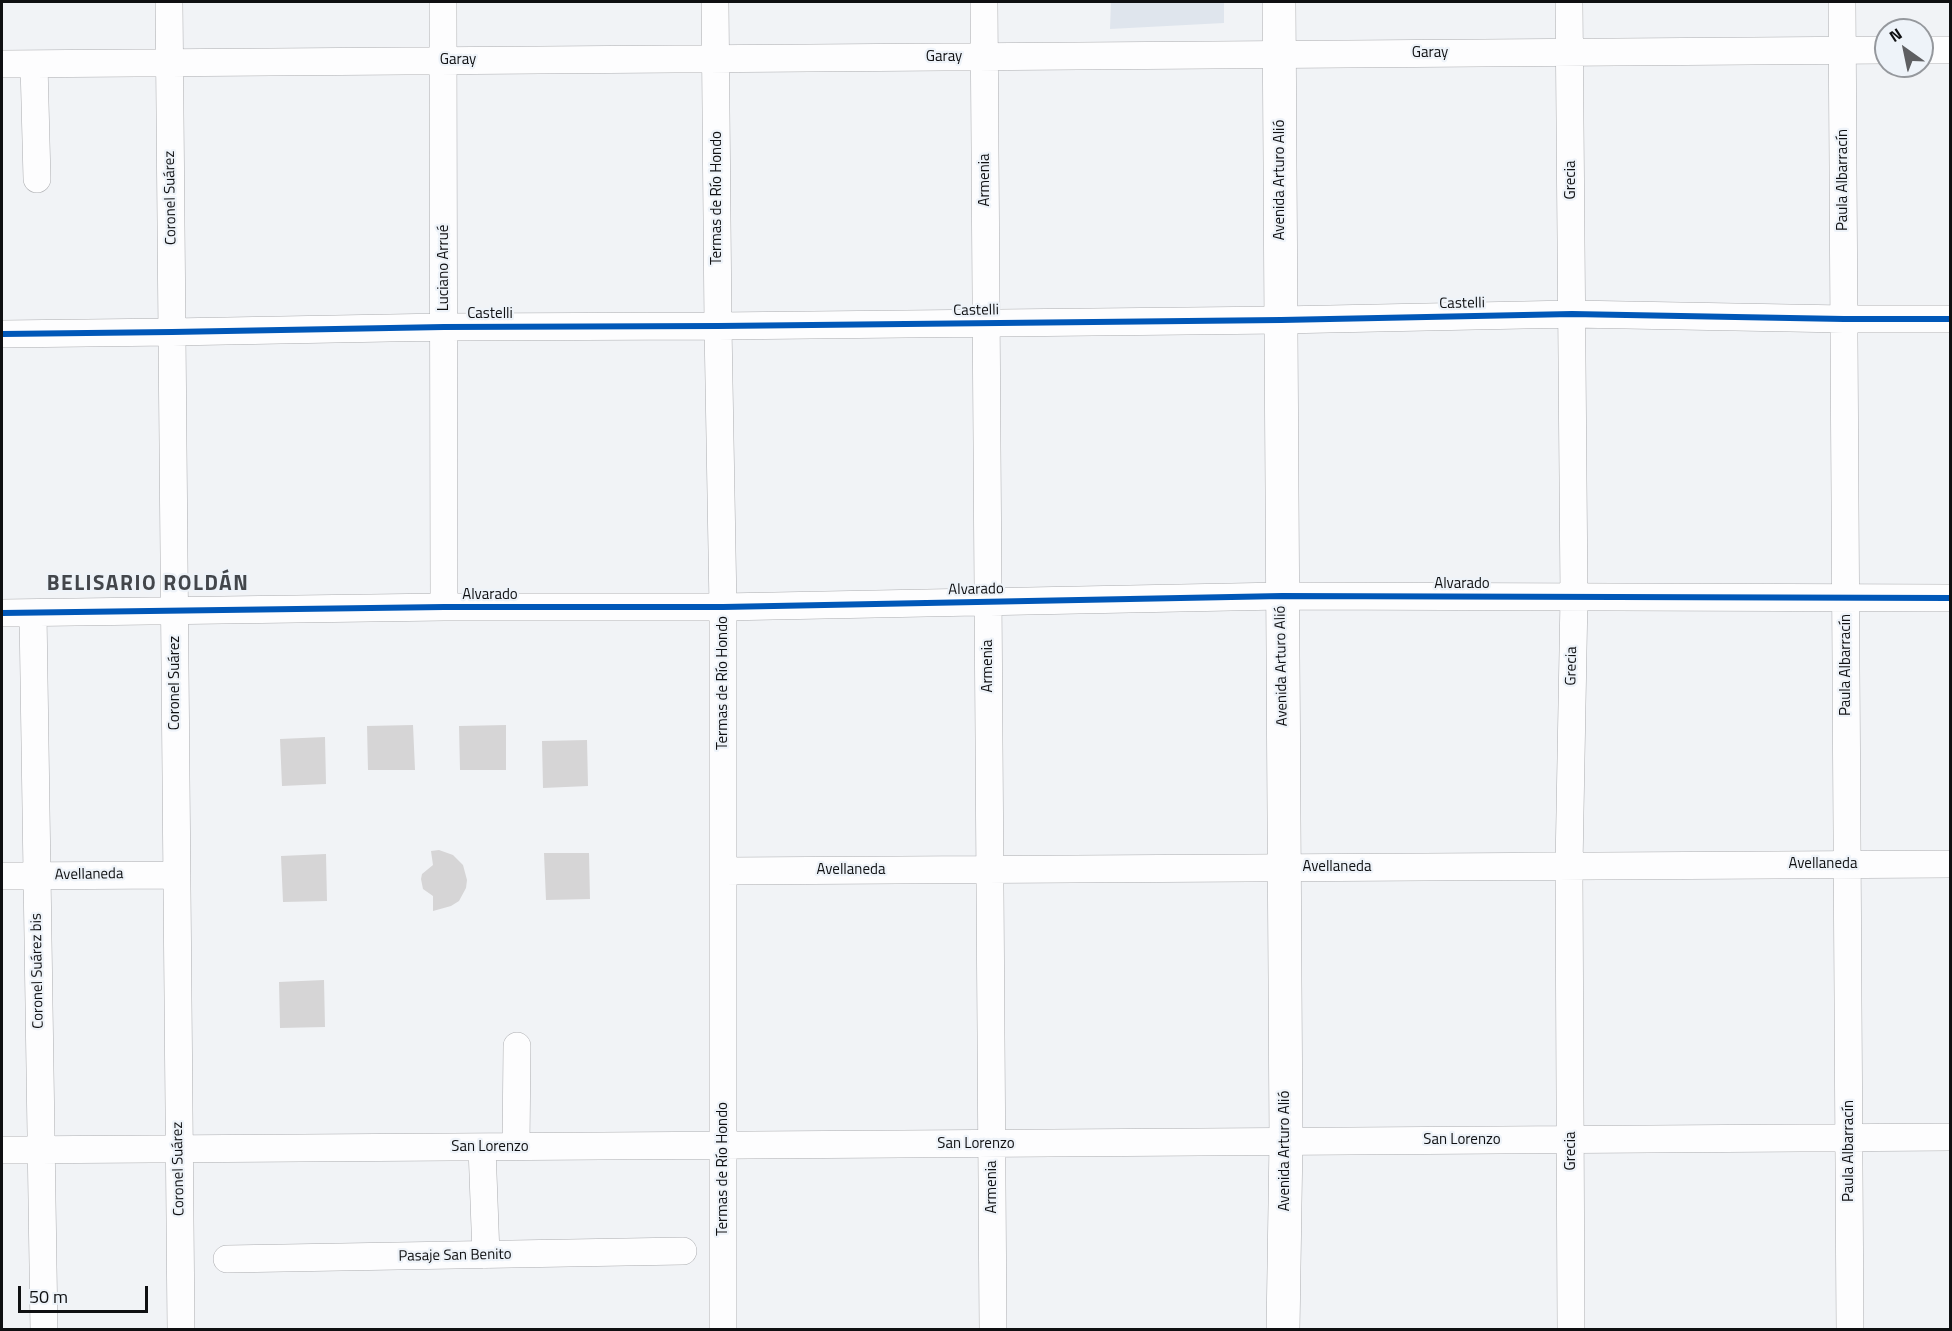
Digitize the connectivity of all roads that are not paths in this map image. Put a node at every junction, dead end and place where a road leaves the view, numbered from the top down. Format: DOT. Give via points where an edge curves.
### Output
graph roads {
  1 [pos="169,2"];
  2 [pos="443,2"];
  3 [pos="716,2"];
  4 [pos="984,2"];
  5 [pos="1278,2"];
  6 [pos="1569,2"];
  7 [pos="1842,2"];
  8 [pos="1874,50"];
  9 [pos="1934,50"];
  10 [pos="1950,50"];
  11 [pos="1842,51"];
  12 [pos="1570,53"];
  13 [pos="1279,54"];
  14 [pos="984,57"];
  15 [pos="716,58"];
  16 [pos="444,60"];
  17 [pos="170,63"];
  18 [pos="2,64"];
  19 [pos="33,64"];
  20 [pos="37,179"];
  21 [pos="1572,314"];
  22 [pos="1844,319"];
  23 [pos="1950,319"];
  24 [pos="1281,320"];
  25 [pos="986,323"];
  26 [pos="718,326"];
  27 [pos="444,327"];
  28 [pos="172,333"];
  29 [pos="2,334"];
  30 [pos="1282,596"];
  31 [pos="1574,597"];
  32 [pos="1846,597"];
  33 [pos="1950,598"];
  34 [pos="988,602"];
  35 [pos="444,607"];
  36 [pos="723,607"];
  37 [pos="174,612"];
  38 [pos="2,613"];
  39 [pos="33,613"];
  40 [pos="1847,864"];
  41 [pos="1950,864"];
  42 [pos="1569,866"];
  43 [pos="1285,867"];
  44 [pos="990,869"];
  45 [pos="723,871"];
  46 [pos="177,874"];
  47 [pos="2,876"];
  48 [pos="37,876"];
  49 [pos="517,1046"];
  50 [pos="1849,1137"];
  51 [pos="1950,1137"];
  52 [pos="1570,1139"];
  53 [pos="1286,1141"];
  54 [pos="992,1143"];
  55 [pos="723,1145"];
  56 [pos="482,1147"];
  57 [pos="516,1147"];
  58 [pos="179,1149"];
  59 [pos="2,1150"];
  60 [pos="41,1150"];
  61 [pos="683,1251"];
  62 [pos="486,1256"];
  63 [pos="227,1259"];
  64 [pos="44,1329"];
  65 [pos="181,1329"];
  66 [pos="723,1329"];
  67 [pos="993,1329"];
  68 [pos="1283,1329"];
  69 [pos="1571,1329"];
  70 [pos="1850,1329"];
  1 -- 17 [label="street, Coronel Suárez"];
  2 -- 16 [label="street, Luciano Arrué"];
  3 -- 15 [label="street, Termas de Río Hondo"];
  4 -- 14 [label="street, Armenia"];
  5 -- 13 [label="main road, Avenida Arturo Alió"];
  6 -- 12 [label="street, Grecia"];
  7 -- 11 [label="street, Paula Albarracín"];
  8 -- 11 [label="street, Garay"];
  9 -- 10 [label="street"];
  11 -- 12 [label="street, Garay"];
  11 -- 22 [label="street, Paula Albarracín"];
  12 -- 13 [label="street, Garay"];
  12 -- 21 [label="street, Grecia"];
  13 -- 14 [label="street, Garay"];
  13 -- 24 [label="main road, Avenida Arturo Alió"];
  14 -- 15 [label="street, Garay"];
  14 -- 25 [label="street, Armenia"];
  15 -- 16 [label="street, Garay"];
  15 -- 26 [label="street, Termas de Río Hondo"];
  16 -- 17 [label="street, Garay"];
  16 -- 27 [label="street, Luciano Arrué"];
  17 -- 19 [label="street, Garay"];
  17 -- 28 [label="street, Coronel Suárez"];
  18 -- 19 [label="street, Garay"];
  19 -- 20 [label="street"];
  21 -- 22 [label="street, Castelli"];
  21 -- 24 [label="street, Castelli"];
  21 -- 31 [label="street, Grecia"];
  22 -- 23 [label="street, Castelli"];
  22 -- 32 [label="street, Paula Albarracín"];
  24 -- 25 [label="street, Castelli"];
  24 -- 30 [label="main road, Avenida Arturo Alió"];
  25 -- 26 [label="street, Castelli"];
  25 -- 34 [label="street, Armenia"];
  26 -- 27 [label="street, Castelli"];
  26 -- 36 [label="street, Termas de Río Hondo"];
  27 -- 28 [label="street, Castelli"];
  27 -- 35 [label="street, Luciano Arrué"];
  28 -- 29 [label="street, Castelli"];
  28 -- 37 [label="street, Coronel Suárez"];
  30 -- 31 [label="street, Alvarado"];
  30 -- 34 [label="street, Alvarado"];
  30 -- 43 [label="main road, Avenida Arturo Alió"];
  31 -- 32 [label="street, Alvarado"];
  31 -- 42 [label="street, Grecia"];
  32 -- 33 [label="street, Alvarado"];
  32 -- 40 [label="street, Paula Albarracín"];
  34 -- 36 [label="street, Alvarado"];
  34 -- 44 [label="street, Armenia"];
  35 -- 36 [label="street, Alvarado"];
  35 -- 37 [label="street, Alvarado"];
  36 -- 45 [label="street, Termas de Río Hondo"];
  37 -- 39 [label="street, Alvarado"];
  37 -- 46 [label="street, Coronel Suárez"];
  38 -- 39 [label="street, Alvarado"];
  39 -- 48 [label="street, Coronel Suárez bis"];
  40 -- 41 [label="street, Avellaneda"];
  40 -- 42 [label="street, Avellaneda"];
  40 -- 50 [label="street, Paula Albarracín"];
  42 -- 43 [label="street, Avellaneda"];
  42 -- 52 [label="street, Grecia"];
  43 -- 44 [label="street, Avellaneda"];
  43 -- 53 [label="main road, Avenida Arturo Alió"];
  44 -- 45 [label="street, Avellaneda"];
  44 -- 54 [label="street, Armenia"];
  45 -- 55 [label="street, Termas de Río Hondo"];
  46 -- 48 [label="street, Avellaneda"];
  46 -- 58 [label="street, Coronel Suárez"];
  47 -- 48 [label="street, Avellaneda"];
  48 -- 60 [label="street, Coronel Suárez bis"];
  49 -- 57 [label="street"];
  50 -- 51 [label="street, San Lorenzo"];
  50 -- 52 [label="street, San Lorenzo"];
  50 -- 70 [label="street, Paula Albarracín"];
  52 -- 53 [label="street, San Lorenzo"];
  52 -- 69 [label="street, Grecia"];
  53 -- 54 [label="street, San Lorenzo"];
  53 -- 68 [label="main road, Avenida Arturo Alió"];
  54 -- 55 [label="street, San Lorenzo"];
  54 -- 67 [label="street, Armenia"];
  55 -- 57 [label="street, San Lorenzo"];
  55 -- 66 [label="street, Termas de Río Hondo"];
  56 -- 57 [label="street, San Lorenzo"];
  56 -- 58 [label="street, San Lorenzo"];
  56 -- 62 [label="street"];
  58 -- 60 [label="street, San Lorenzo"];
  58 -- 65 [label="street, Coronel Suárez"];
  59 -- 60 [label="street, San Lorenzo"];
  60 -- 64 [label="street, Coronel Suárez bis"];
  61 -- 62 [label="street, Pasaje San Benito"];
  62 -- 63 [label="street, Pasaje San Benito"];
}
